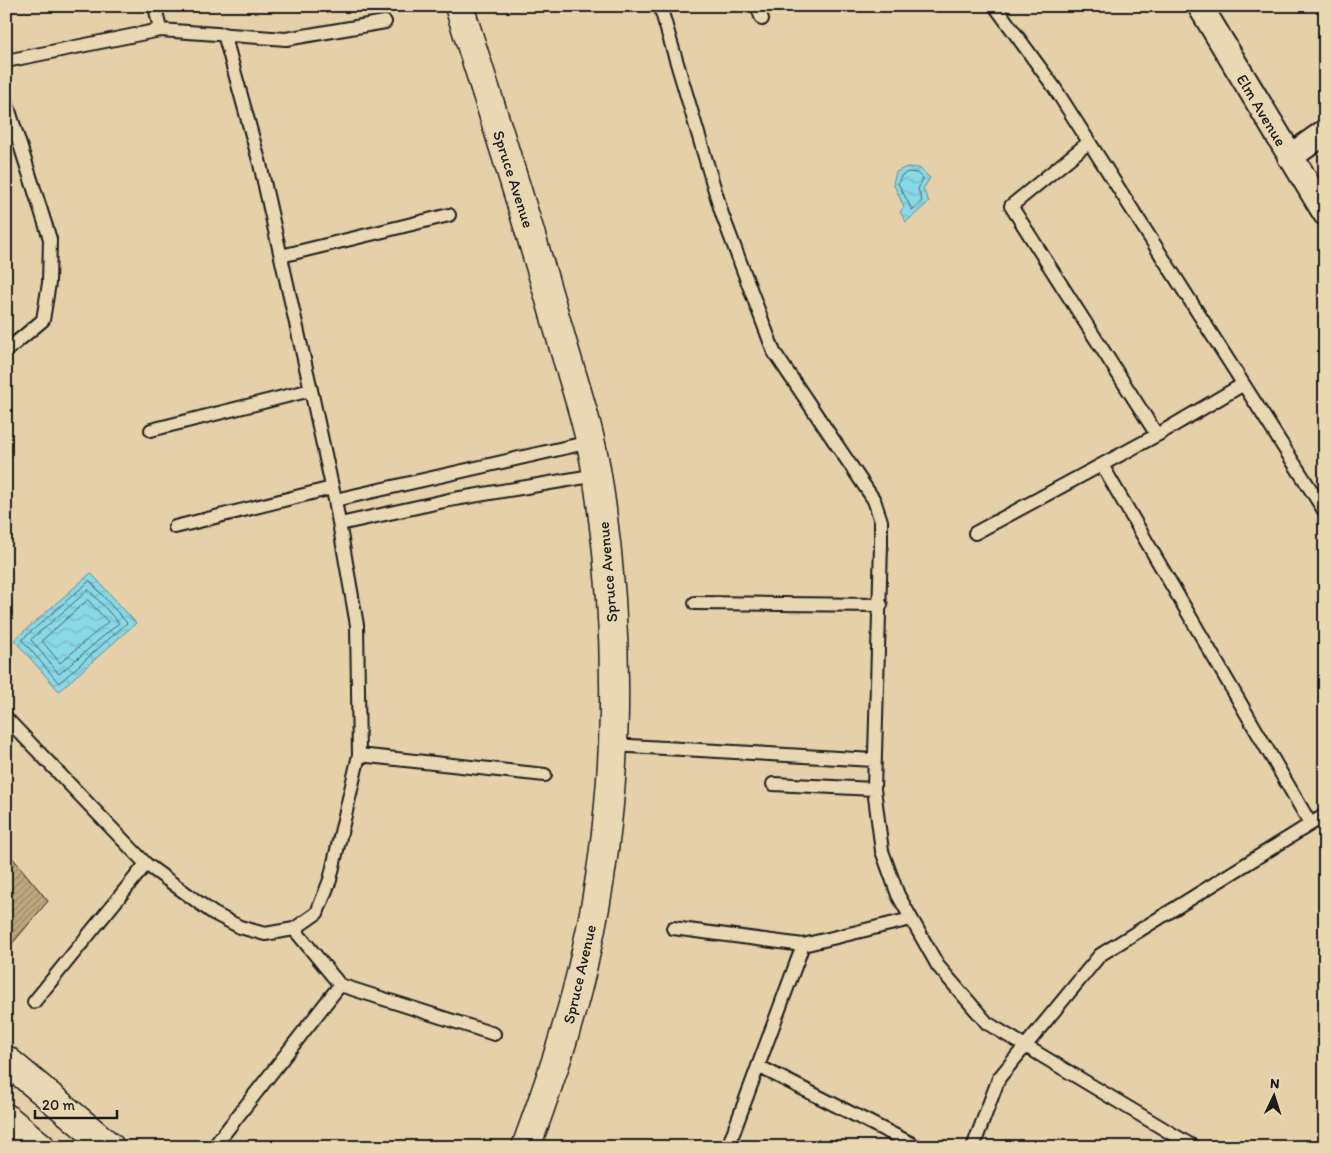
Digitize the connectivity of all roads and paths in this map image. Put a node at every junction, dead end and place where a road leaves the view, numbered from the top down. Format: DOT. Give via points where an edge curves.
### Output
graph roads {
  1 [pos="155,6"];
  2 [pos="459,6"];
  3 [pos="660,6"];
  4 [pos="758,6"];
  5 [pos="995,6"];
  6 [pos="1200,6"];
  7 [pos="762,19"];
  8 [pos="385,22"];
  9 [pos="160,30"];
  10 [pos="224,34"];
  11 [pos="6,61"];
  12 [pos="6,101"];
  13 [pos="1325,132"];
  14 [pos="1088,143"];
  15 [pos="1290,157"];
  16 [pos="1325,213"];
  17 [pos="449,215"];
  18 [pos="281,256"];
  19 [pos="6,351"];
  20 [pos="1242,385"];
  21 [pos="311,390"];
  22 [pos="152,430"];
  23 [pos="1157,435"];
  24 [pos="590,442"];
  25 [pos="1102,465"];
  26 [pos="597,474"];
  27 [pos="334,494"];
  28 [pos="1325,512"];
  29 [pos="340,524"];
  30 [pos="175,527"];
  31 [pos="975,533"];
  32 [pos="695,603"];
  33 [pos="881,605"];
  34 [pos="6,718"];
  35 [pos="612,745"];
  36 [pos="359,754"];
  37 [pos="873,760"];
  38 [pos="545,775"];
  39 [pos="773,784"];
  40 [pos="874,789"];
  41 [pos="1325,815"];
  42 [pos="1310,823"];
  43 [pos="146,864"];
  44 [pos="911,919"];
  45 [pos="674,928"];
  46 [pos="294,929"];
  47 [pos="802,945"];
  48 [pos="340,984"];
  49 [pos="34,1002"];
  50 [pos="494,1034"];
  51 [pos="1025,1046"];
  52 [pos="6,1060"];
  53 [pos="758,1066"];
  54 [pos="6,1118"];
  55 [pos="216,1144"];
  56 [pos="41,1147"];
  57 [pos="110,1147"];
  58 [pos="526,1147"];
  59 [pos="728,1147"];
  60 [pos="918,1147"];
  61 [pos="973,1147"];
  62 [pos="1194,1147"];
  1 -- 9 [label="lane"];
  2 -- 24 [label="street, Spruce Avenue" via="539,259"];
  3 -- 33 [label="lane" via="722,214 774,352 874,500 880,521"];
  4 -- 7 [label="lane"];
  5 -- 14 [label="lane" via="1054,87"];
  6 -- 15 [label="street, Elm Avenue"];
  8 -- 10 [label="lane" via="286,39"];
  9 -- 10 [label="lane"];
  9 -- 11 [label="lane"];
  10 -- 18 [label="lane" via="260,164"];
  12 -- 19 [label="lane" via="50,239 49,283 43,320"];
  13 -- 15 [label="street"];
  14 -- 20 [label="lane"];
  14 -- 23 [label="lane" via="1010,206"];
  15 -- 16 [label="street, Elm Avenue"];
  17 -- 18 [label="lane"];
  18 -- 21 [label="lane"];
  20 -- 23 [label="lane"];
  20 -- 28 [label="lane"];
  21 -- 22 [label="lane"];
  21 -- 27 [label="lane"];
  23 -- 25 [label="lane"];
  24 -- 26 [label="street, Spruce Avenue"];
  24 -- 27 [label="lane"];
  25 -- 31 [label="lane"];
  25 -- 42 [label="lane"];
  26 -- 29 [label="lane" via="448,500"];
  26 -- 35 [label="street, Spruce Avenue" via="615,666"];
  27 -- 29 [label="lane"];
  27 -- 30 [label="lane"];
  29 -- 36 [label="lane" via="357,624"];
  32 -- 33 [label="lane"];
  33 -- 37 [label="lane"];
  34 -- 43 [label="lane"];
  35 -- 37 [label="lane"];
  35 -- 58 [label="street, Spruce Avenue" via="602,858 586,955 558,1061"];
  36 -- 38 [label="lane"];
  36 -- 46 [label="lane" via="330,880 317,913"];
  37 -- 40 [label="lane"];
  39 -- 40 [label="lane"];
  40 -- 44 [label="lane" via="882,851"];
  41 -- 42 [label="lane"];
  42 -- 51 [label="lane" via="1100,955"];
  43 -- 46 [label="lane" via="213,913 240,927 264,934"];
  43 -- 49 [label="lane"];
  44 -- 47 [label="lane"];
  44 -- 51 [label="lane" via="938,966 987,1023"];
  45 -- 47 [label="lane"];
  46 -- 48 [label="lane"];
  47 -- 53 [label="lane"];
  48 -- 50 [label="lane"];
  48 -- 55 [label="lane"];
  51 -- 61 [label="lane" via="999,1078"];
  51 -- 62 [label="lane"];
  52 -- 57 [label="street"];
  53 -- 59 [label="lane"];
  53 -- 60 [label="lane"];
  54 -- 56 [label="street"];
}
